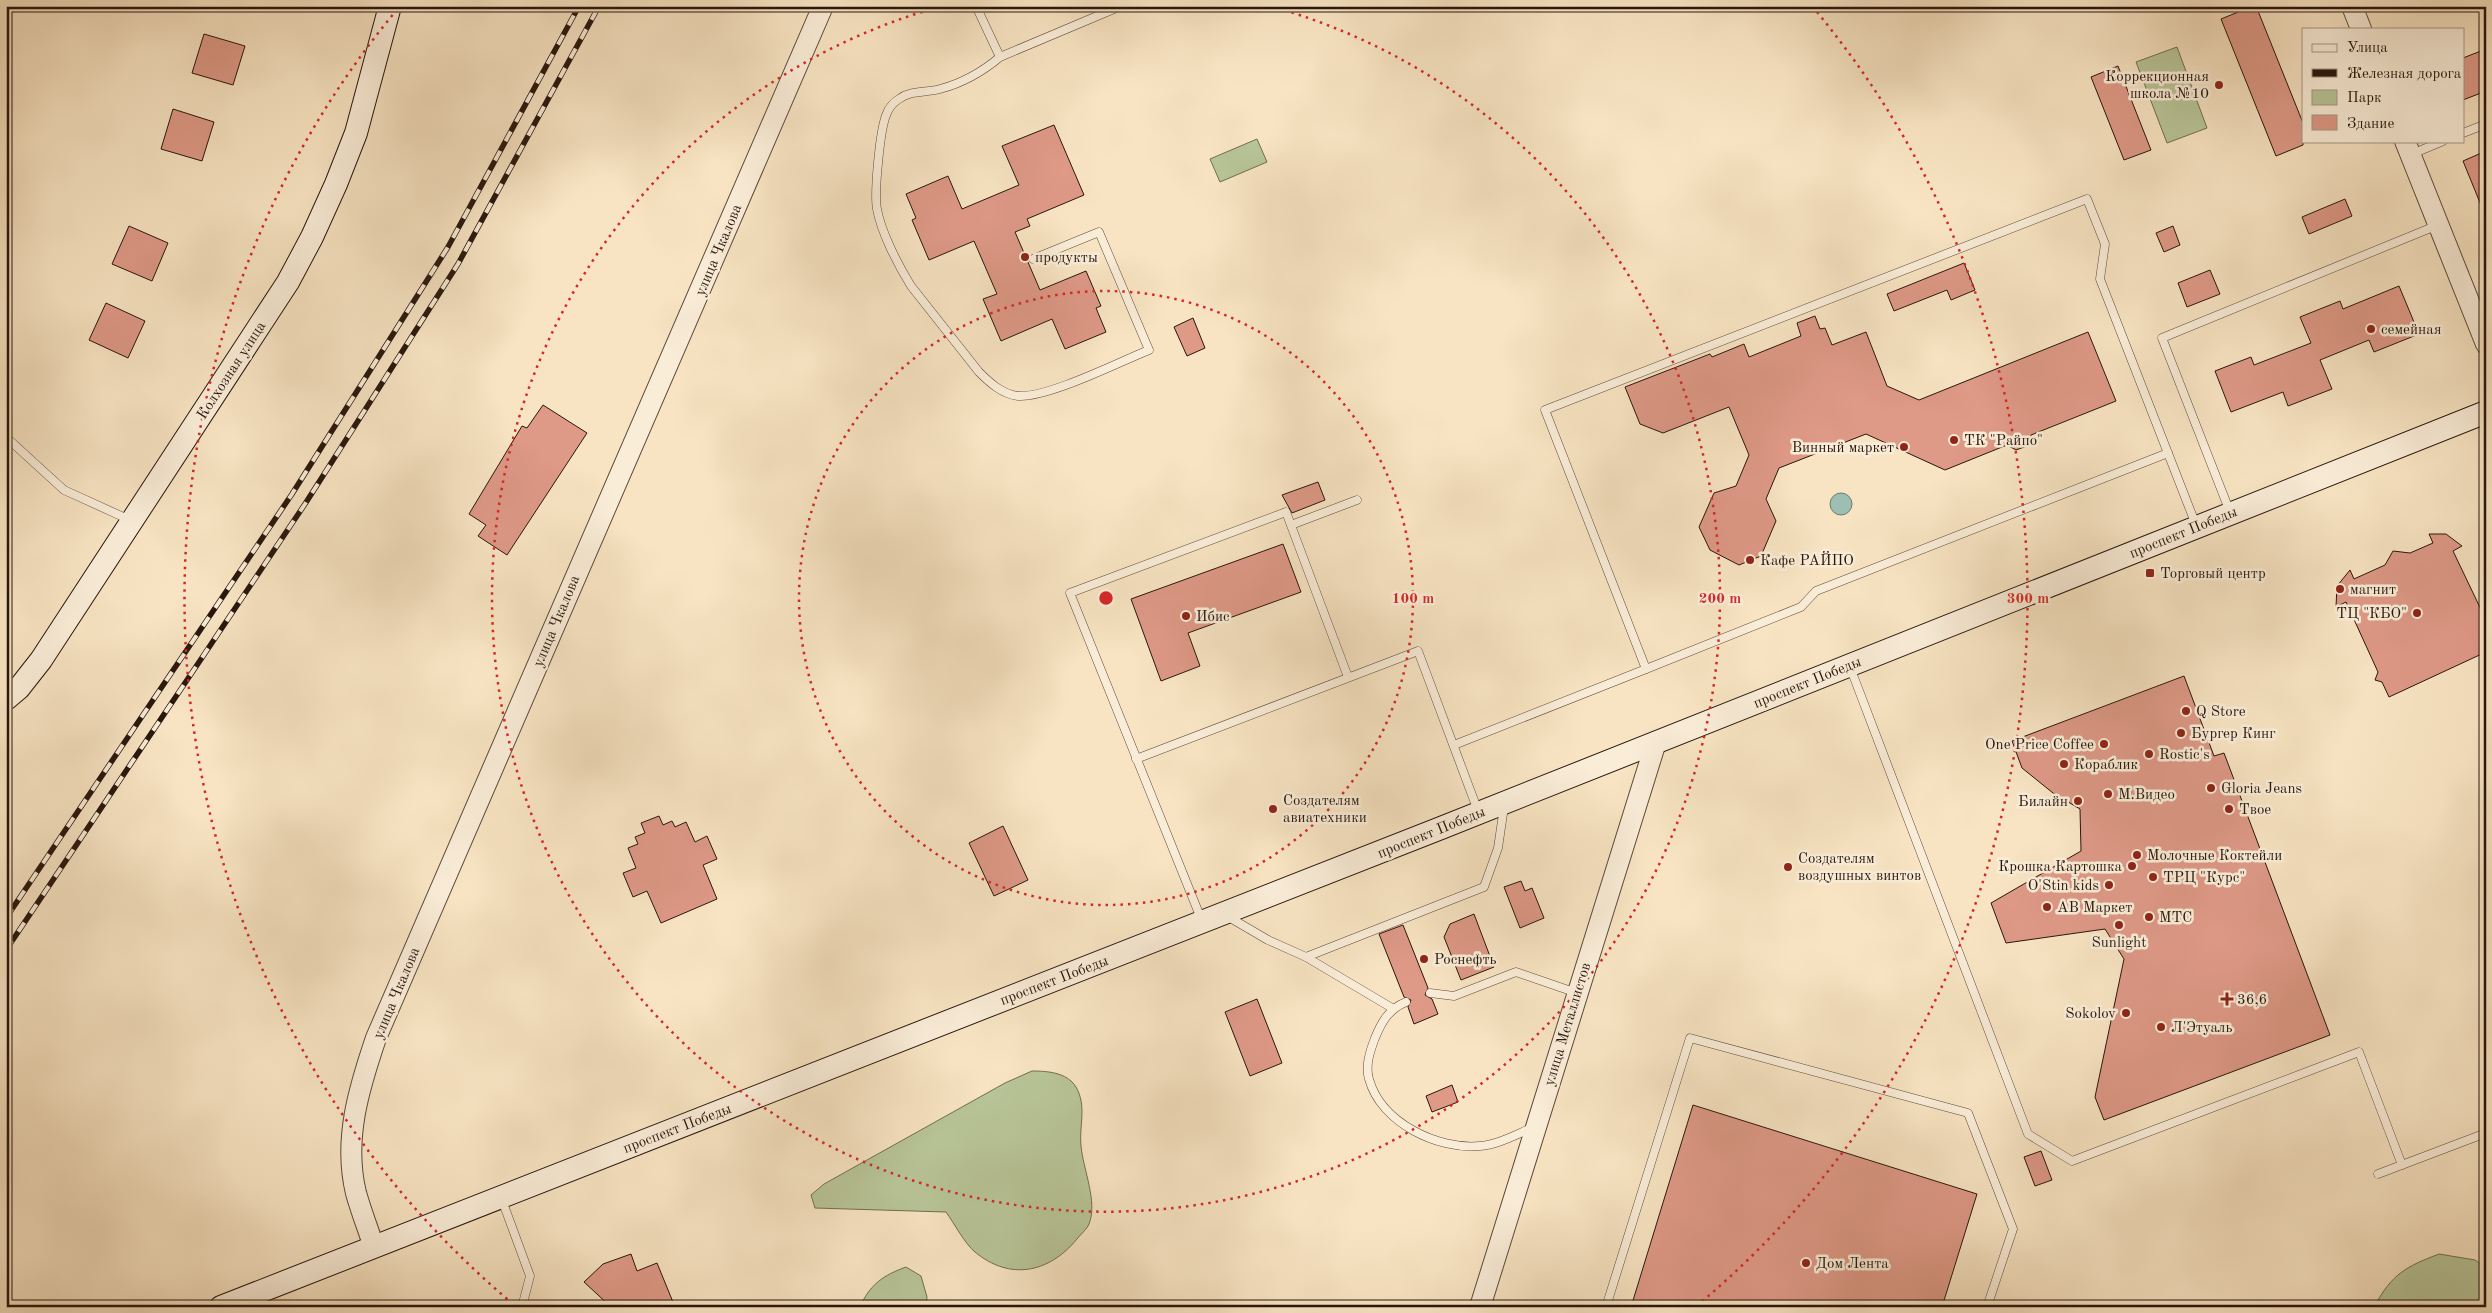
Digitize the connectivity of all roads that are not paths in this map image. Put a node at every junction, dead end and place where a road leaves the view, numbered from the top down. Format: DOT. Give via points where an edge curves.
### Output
graph roads {
  1 [pos="390,6"];
  2 [pos="823,6"];
  3 [pos="976,6"];
  4 [pos="1121,6"];
  5 [pos="2352,6"];
  6 [pos="2361,28"];
  7 [pos="1000,57"];
  8 [pos="2486,124"];
  9 [pos="2464,133"];
  10 [pos="2438,142"];
  11 [pos="2408,148"];
  12 [pos="2438,225"];
  13 [pos="1033,259"];
  14 [pos="2486,344"];
  15 [pos="2486,412"];
  16 [pos="6,437"];
  17 [pos="2168,453"];
  18 [pos="1358,500"];
  19 [pos="2231,513"];
  20 [pos="132,521"];
  21 [pos="1291,525"];
  22 [pos="2196,527"];
  23 [pos="1849,665"];
  24 [pos="1646,669"];
  25 [pos="1348,677"];
  26 [pos="6,699"];
  27 [pos="1656,742"];
  28 [pos="1454,746"];
  29 [pos="1136,759"];
  30 [pos="1505,802"];
  31 [pos="1479,813"];
  32 [pos="1224,913"];
  33 [pos="1202,922"];
  34 [pos="1306,957"];
  35 [pos="1430,992"];
  36 [pos="1577,993"];
  37 [pos="1406,1002"];
  38 [pos="1392,1008"];
  39 [pos="1536,1126"];
  40 [pos="2486,1133"];
  41 [pos="2402,1165"];
  42 [pos="2378,1174"];
  43 [pos="501,1196"];
  44 [pos="374,1248"];
  45 [pos="221,1307"];
  46 [pos="522,1307"];
  47 [pos="1480,1307"];
  48 [pos="1606,1307"];
  49 [pos="1987,1307"];
  1 -- 20 [label="main road, Колхозная улица" via="356,132 312,237 288,282"];
  2 -- 44 [label="street, улица Чкалова" via="376,1038 361,1082 352,1128 356,1191"];
  3 -- 7 [label="lane"];
  4 -- 7 [label="lane"];
  5 -- 6 [label="street"];
  7 -- 13 [label="lane" via="966,80 899,99 886,114 877,208 902,271 924,304 979,372 1004,392 1018,396 1047,390 1149,350 1099,232"];
  8 -- 9 [label="lane"];
  10 -- 11 [label="lane"];
  11 -- 12 [label="street"];
  12 -- 14 [label="street"];
  12 -- 19 [label="lane" via="2162,338"];
  15 -- 19 [label="main road, проспект Победы"];
  16 -- 20 [label="lane" via="64,490"];
  17 -- 22 [label="lane"];
  17 -- 24 [label="lane" via="1816,591 1801,608"];
  17 -- 24 [label="lane" via="2100,279 2105,244 2087,200 1544,410"];
  18 -- 21 [label="lane"];
  19 -- 22 [label="main road, проспект Победы"];
  20 -- 26 [label="main road, Колхозная улица" via="41,660"];
  21 -- 25 [label="lane"];
  21 -- 29 [label="lane" via="1286,512 1070,593"];
  22 -- 23 [label="main road, проспект Победы"];
  23 -- 27 [label="main road, проспект Победы"];
  23 -- 41 [label="lane" via="2028,1134 2072,1161 2359,1052"];
  24 -- 28 [label="lane"];
  25 -- 28 [label="lane" via="1418,651"];
  25 -- 29 [label="lane"];
  27 -- 30 [label="main road, проспект Победы"];
  27 -- 36 [label="street, улица Металлистов"];
  28 -- 31 [label="lane"];
  29 -- 33 [label="lane"];
  30 -- 31 [label="main road, проспект Победы"];
  30 -- 34 [label="lane" via="1498,848 1484,887"];
  31 -- 32 [label="main road, проспект Победы"];
  32 -- 33 [label="main road, проспект Победы"];
  32 -- 34 [label="lane" via="1268,940"];
  33 -- 43 [label="main road, проспект Победы"];
  34 -- 38 [label="lane"];
  35 -- 36 [label="lane" via="1454,996 1516,972"];
  36 -- 39 [label="street, улица Металлистов"];
  37 -- 38 [label="lane"];
  38 -- 39 [label="lane" via="1371,1048 1369,1079 1378,1097 1404,1125 1435,1140 1462,1146 1482,1146"];
  39 -- 47 [label="street, улица Металлистов"];
  40 -- 41 [label="lane"];
  41 -- 42 [label="lane"];
  43 -- 44 [label="main road, проспект Победы"];
  43 -- 46 [label="lane" via="530,1276"];
  44 -- 45 [label="main road, проспект Победы"];
  48 -- 49 [label="lane" via="1690,1038 1968,1113 2012,1229"];
}
